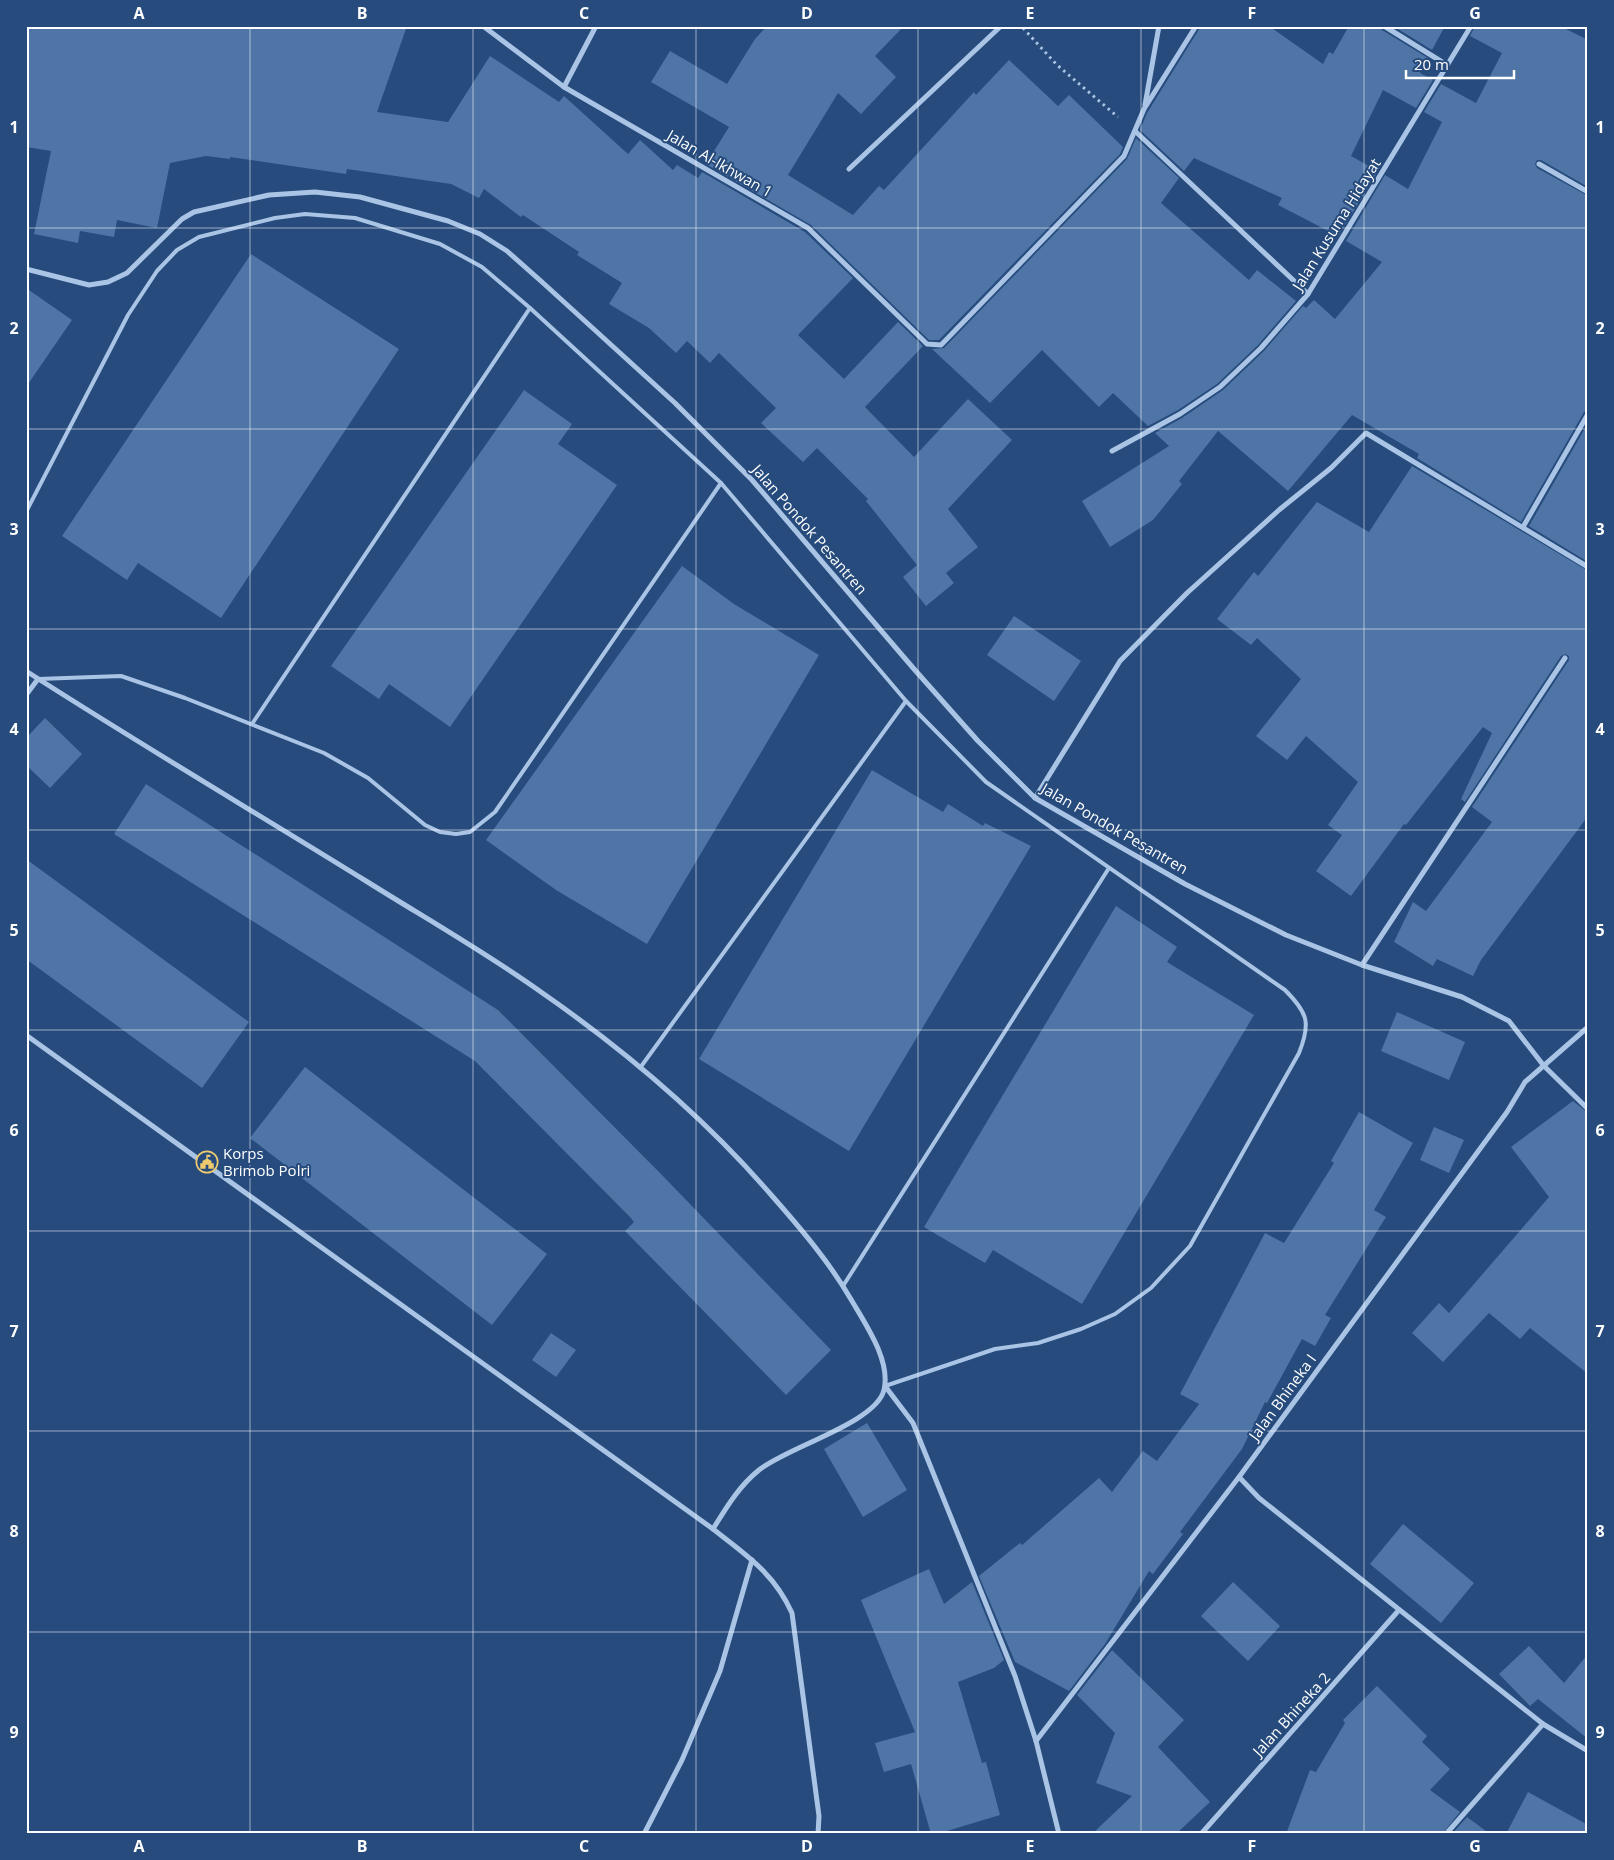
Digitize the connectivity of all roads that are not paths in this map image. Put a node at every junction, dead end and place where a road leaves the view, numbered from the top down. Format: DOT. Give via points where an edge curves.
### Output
graph roads {
  1 [pos="483,26"];
  2 [pos="596,26"];
  3 [pos="1001,26"];
  4 [pos="1159,26"];
  5 [pos="1196,26"];
  6 [pos="1384,26"];
  7 [pos="1470,26"];
  8 [pos="1447,65"];
  9 [pos="564,87"];
  10 [pos="1144,109"];
  11 [pos="1136,132"];
  12 [pos="1539,164"];
  13 [pos="849,169"];
  14 [pos="1588,192"];
  15 [pos="26,269"];
  16 [pos="1308,294"];
  17 [pos="530,308"];
  18 [pos="1588,414"];
  19 [pos="1112,451"];
  20 [pos="721,484"];
  21 [pos="26,512"];
  22 [pos="1523,527"];
  23 [pos="1588,567"];
  24 [pos="1565,658"];
  25 [pos="26,671"];
  26 [pos="38,679"];
  27 [pos="26,695"];
  28 [pos="906,701"];
  29 [pos="252,724"];
  30 [pos="1035,798"];
  31 [pos="1109,868"];
  32 [pos="1362,965"];
  33 [pos="1588,1027"];
  34 [pos="26,1035"];
  35 [pos="1544,1066"];
  36 [pos="640,1068"];
  37 [pos="1588,1109"];
  38 [pos="843,1286"];
  39 [pos="885,1386"];
  40 [pos="1239,1477"];
  41 [pos="713,1529"];
  42 [pos="752,1560"];
  43 [pos="1400,1610"];
  44 [pos="1542,1724"];
  45 [pos="1036,1741"];
  46 [pos="1588,1751"];
  47 [pos="644,1834"];
  48 [pos="818,1834"];
  49 [pos="1059,1834"];
  50 [pos="1201,1834"];
  51 [pos="1446,1834"];
  1 -- 9 [label="street, Jalan Al-Ikhwan 1"];
  2 -- 9 [label="street"];
  3 -- 13 [label="street"];
  4 -- 10 [label="street"];
  5 -- 10 [label="street"];
  6 -- 8 [label="street"];
  7 -- 8 [label="street, Jalan Kusuma Hidayat"];
  8 -- 16 [label="street, Jalan Kusuma Hidayat"];
  9 -- 11 [label="street, Jalan Al-Ikhwan 1" via="808,228 928,344 941,345 1124,156"];
  10 -- 11 [label="street"];
  11 -- 16 [label="street"];
  12 -- 14 [label="street"];
  15 -- 30 [label="street, Jalan Pondok Pesantren" via="89,285 108,282 127,273 182,219 194,212 269,195 315,192 360,197 448,221 480,234 507,251 542,282 675,403 752,480 978,741"];
  16 -- 19 [label="street, Jalan Kusuma Hidayat" via="1261,348 1220,388"];
  17 -- 20 [label="lane"];
  17 -- 21 [label="lane" via="482,267 440,244 355,218 295,215 199,236 177,250 157,271 128,315"];
  17 -- 29 [label="lane"];
  18 -- 22 [label="street"];
  20 -- 28 [label="lane"];
  20 -- 29 [label="lane" via="495,812 470,832 440,832 425,825 368,778 324,753"];
  22 -- 23 [label="street"];
  22 -- 30 [label="street" via="1366,433 1331,468 1187,593 1120,662"];
  24 -- 32 [label="street"];
  25 -- 26 [label="street"];
  26 -- 27 [label="street"];
  26 -- 29 [label="lane" via="122,676"];
  26 -- 36 [label="street" via="500,965 541,992"];
  28 -- 31 [label="lane" via="986,782"];
  28 -- 36 [label="lane"];
  30 -- 32 [label="street, Jalan Pondok Pesantren" via="1185,884 1286,935"];
  31 -- 38 [label="lane"];
  31 -- 39 [label="lane" via="1285,990 1304,1013 1306,1036 1299,1053 1190,1246 1151,1288 1115,1314 1081,1330 1038,1343 995,1350"];
  32 -- 35 [label="street, Jalan Pondok Pesantren" via="1462,997 1509,1021"];
  33 -- 35 [label="street, Jalan Bhineka I"];
  34 -- 41 [label="street"];
  35 -- 37 [label="street, Jalan Pondok Pesantren"];
  35 -- 40 [label="street, Jalan Bhineka I" via="1525,1082 1508,1112"];
  36 -- 38 [label="street" via="735,1152 810,1240"];
  38 -- 39 [label="street" via="879,1354"];
  39 -- 41 [label="street" via="874,1408 761,1468 734,1496"];
  39 -- 45 [label="street" via="913,1423 1015,1676"];
  40 -- 43 [label="street" via="1259,1498"];
  40 -- 45 [label="street, Jalan Bhineka I"];
  41 -- 42 [label="street"];
  42 -- 47 [label="street" via="720,1672 682,1760"];
  42 -- 48 [label="street" via="774,1580 792,1613 819,1816"];
  43 -- 44 [label="street"];
  43 -- 50 [label="street, Jalan Bhineka 2"];
  44 -- 46 [label="street"];
  44 -- 51 [label="street"];
  45 -- 49 [label="street"];
}
